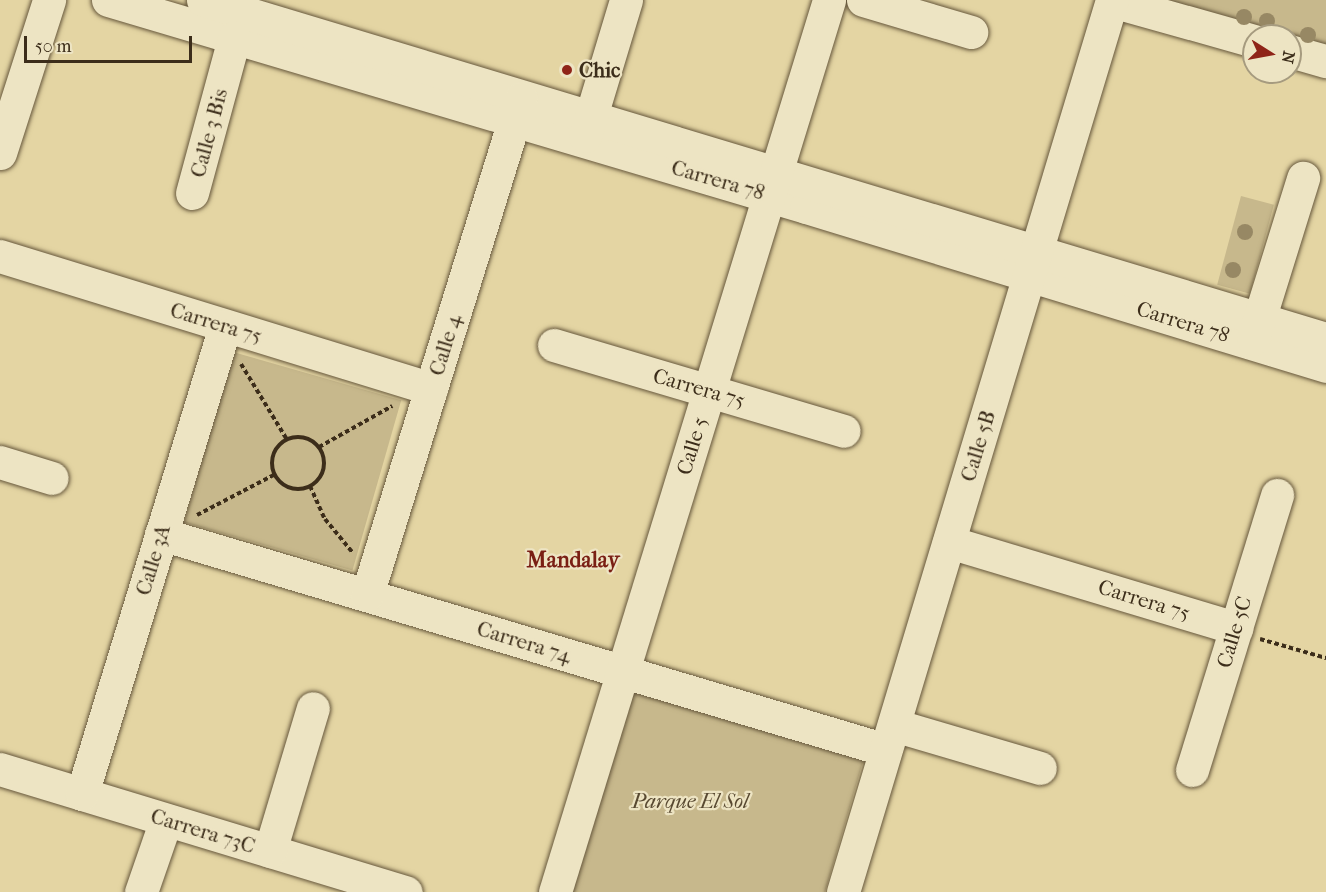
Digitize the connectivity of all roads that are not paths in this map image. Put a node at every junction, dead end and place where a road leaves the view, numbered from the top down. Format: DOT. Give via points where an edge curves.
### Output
graph roads {
  1 [pos="49,0"];
  2 [pos="108,0"];
  3 [pos="203,0"];
  4 [pos="626,0"];
  5 [pos="829,0"];
  6 [pos="863,0"];
  7 [pos="1112,0"];
  8 [pos="971,32"];
  9 [pos="234,38"];
  10 [pos="1242,38"];
  11 [pos="1302,54"];
  12 [pos="1326,61"];
  13 [pos="519,108"];
  14 [pos="587,128"];
  15 [pos="0,153"];
  16 [pos="1303,178"];
  17 [pos="773,183"];
  18 [pos="192,193"];
  19 [pos="0,256"];
  20 [pos="1033,263"];
  21 [pos="225,326"];
  22 [pos="1255,331"];
  23 [pos="1326,339"];
  24 [pos="555,345"];
  25 [pos="1326,366"];
  26 [pos="431,389"];
  27 [pos="709,391"];
  28 [pos="844,430"];
  29 [pos="0,462"];
  30 [pos="52,478"];
  31 [pos="1276,495"];
  32 [pos="161,534"];
  33 [pos="949,542"];
  34 [pos="369,588"];
  35 [pos="1236,628"];
  36 [pos="623,671"];
  37 [pos="314,708"];
  38 [pos="890,738"];
  39 [pos="1040,768"];
  40 [pos="0,770"];
  41 [pos="1192,770"];
  42 [pos="82,794"];
  43 [pos="166,820"];
  44 [pos="270,851"];
  45 [pos="336,882"];
  46 [pos="141,892"];
  47 [pos="406,892"];
  48 [pos="555,892"];
  49 [pos="843,892"];
  1 -- 15 [label="street"];
  2 -- 9 [label="street, Carrera 78"];
  3 -- 13 [label="street, Carrera 78"];
  4 -- 14 [label="street"];
  5 -- 17 [label="street, Calle 5"];
  6 -- 8 [label="street"];
  7 -- 10 [label="street"];
  7 -- 20 [label="street, Calle 5B"];
  9 -- 13 [label="street, Carrera 78"];
  9 -- 18 [label="street, Calle 3 Bis"];
  11 -- 12 [label="street"];
  13 -- 14 [label="street, Carrera 78"];
  13 -- 26 [label="street, Calle 4"];
  14 -- 17 [label="street, Carrera 78"];
  16 -- 22 [label="street"];
  17 -- 20 [label="street, Carrera 78"];
  17 -- 27 [label="street, Calle 5"];
  19 -- 21 [label="street, Carrera 75"];
  20 -- 22 [label="street, Carrera 78"];
  20 -- 33 [label="street, Calle 5B"];
  21 -- 26 [label="street, Carrera 75"];
  21 -- 32 [label="street, Calle 3A"];
  22 -- 23 [label="street, Carrera 78"];
  22 -- 25 [label="street, Carrera 78"];
  24 -- 27 [label="street, Carrera 75"];
  26 -- 34 [label="street, Calle 4"];
  27 -- 28 [label="street, Carrera 75"];
  27 -- 36 [label="street, Calle 5"];
  29 -- 30 [label="street"];
  31 -- 35 [label="street, Calle 5C"];
  32 -- 34 [label="street, Carrera 74"];
  32 -- 42 [label="street, Calle 3A"];
  33 -- 35 [label="street, Carrera 75"];
  33 -- 38 [label="street, Calle 5B"];
  34 -- 36 [label="street, Carrera 74"];
  35 -- 41 [label="street, Calle 5C"];
  36 -- 38 [label="street, Carrera 74"];
  36 -- 48 [label="street, Calle 5"];
  37 -- 44 [label="street"];
  38 -- 39 [label="street, Carrera 74"];
  38 -- 49 [label="street, Calle 5B"];
  40 -- 42 [label="street, Carrera 73C"];
  42 -- 43 [label="street, Carrera 73C"];
  43 -- 44 [label="street, Carrera 73C"];
  43 -- 46 [label="street"];
  44 -- 45 [label="street, Carrera 73C"];
  45 -- 47 [label="street, Carrera 73C"];
}
